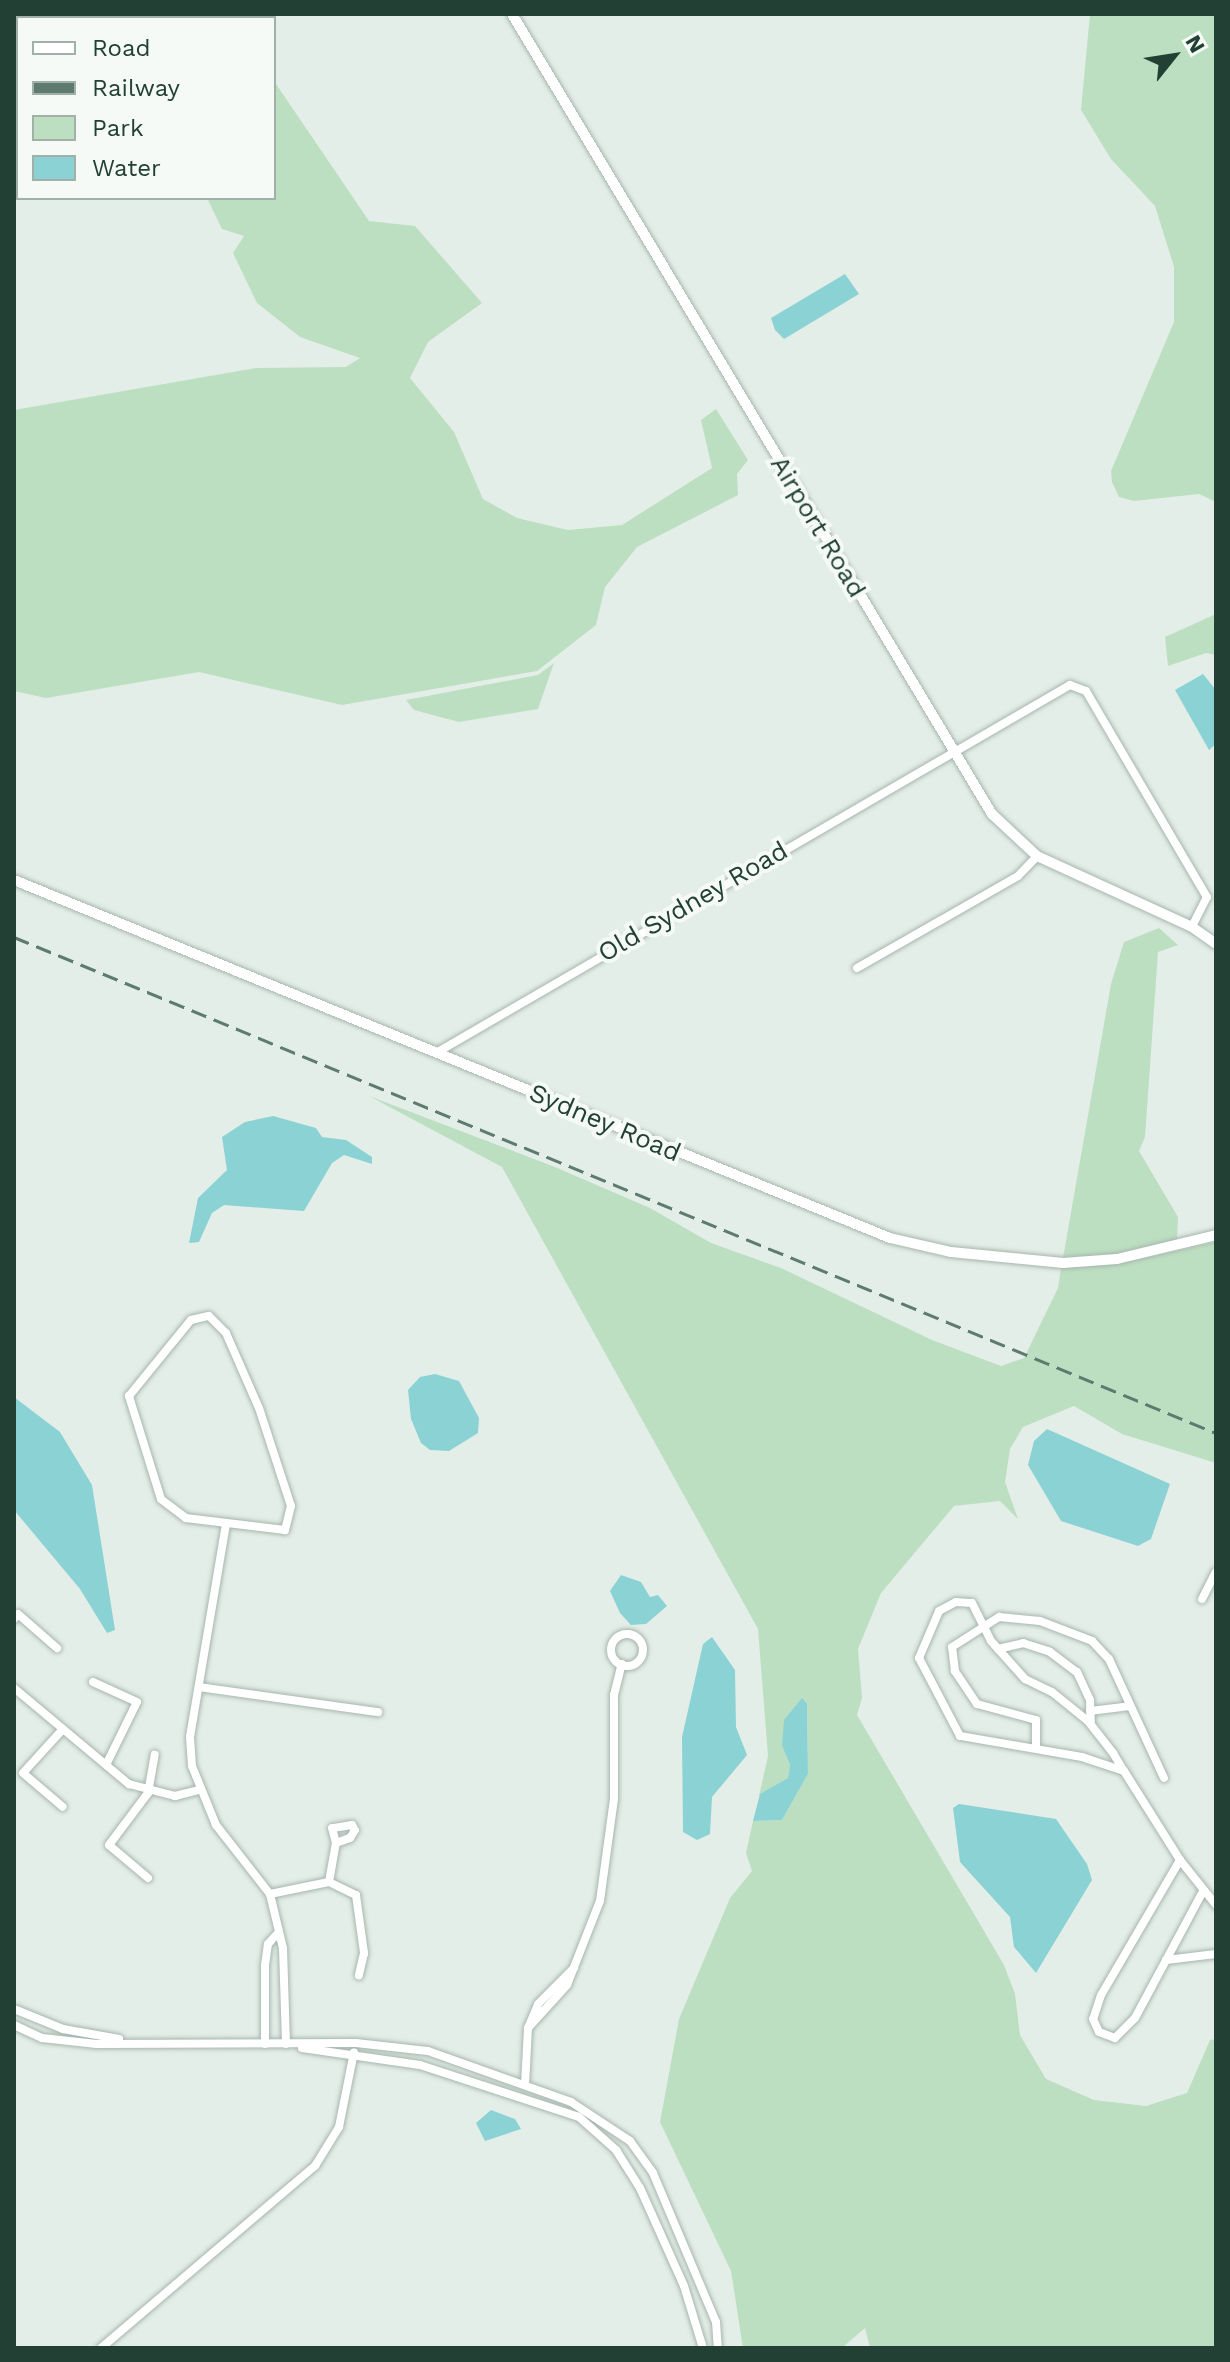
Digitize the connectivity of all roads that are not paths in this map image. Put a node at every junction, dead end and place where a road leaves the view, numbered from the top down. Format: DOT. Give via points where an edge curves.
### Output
graph roads {
  1 [pos="512,14"];
  2 [pos="950,751"];
  3 [pos="1037,856"];
  4 [pos="14,880"];
  5 [pos="1192,927"];
  6 [pos="1216,944"];
  7 [pos="857,968"];
  8 [pos="436,1053"];
  9 [pos="1216,1235"];
  10 [pos="226,1524"];
  11 [pos="1216,1572"];
  12 [pos="1202,1599"];
  13 [pos="14,1619"];
  14 [pos="982,1624"];
  15 [pos="57,1648"];
  16 [pos="998,1649"];
  17 [pos="622,1664"];
  18 [pos="93,1682"];
  19 [pos="199,1687"];
  20 [pos="14,1688"];
  21 [pos="1128,1706"];
  22 [pos="1090,1711"];
  23 [pos="378,1712"];
  24 [pos="1091,1725"];
  25 [pos="63,1729"];
  26 [pos="1036,1748"];
  27 [pos="155,1755"];
  28 [pos="106,1765"];
  29 [pos="1124,1771"];
  30 [pos="1164,1778"];
  31 [pos="199,1790"];
  32 [pos="148,1793"];
  33 [pos="63,1807"];
  34 [pos="336,1843"];
  35 [pos="1180,1860"];
  36 [pos="148,1878"];
  37 [pos="329,1882"];
  38 [pos="1203,1891"];
  39 [pos="270,1894"];
  40 [pos="1216,1905"];
  41 [pos="277,1934"];
  42 [pos="1216,1954"];
  43 [pos="1166,1960"];
  44 [pos="359,1975"];
  45 [pos="14,2009"];
  46 [pos="14,2025"];
  47 [pos="356,2043"];
  48 [pos="135,2044"];
  49 [pos="265,2044"];
  50 [pos="290,2044"];
  51 [pos="354,2055"];
  52 [pos="525,2085"];
  53 [pos="101,2348"];
  54 [pos="703,2348"];
  55 [pos="718,2348"];
  1 -- 2 [label="street, Airport Road"];
  2 -- 3 [label="street, Airport Road" via="992,814"];
  2 -- 5 [label="street, Old Sydney Road" via="1070,685 1086,691 1207,897"];
  2 -- 8 [label="street, Old Sydney Road"];
  3 -- 5 [label="street, Airport Road"];
  3 -- 7 [label="street" via="1018,876"];
  4 -- 8 [label="street, Sydney Road"];
  5 -- 6 [label="street, Airport Road"];
  8 -- 9 [label="street, Sydney Road" via="838,1220 951,1252 1063,1263 1117,1259"];
  10 -- 10 [label="street" via="285,1530 291,1506 259,1408 226,1333 209,1316 191,1320 129,1396 161,1499 186,1518"];
  10 -- 19 [label="street"];
  11 -- 12 [label="street"];
  13 -- 15 [label="street" via="18,1614"];
  14 -- 16 [label="street"];
  14 -- 21 [label="street" via="999,1617 1040,1621 1092,1641 1109,1659"];
  14 -- 26 [label="street" via="952,1647 955,1671 977,1704 1036,1720"];
  14 -- 26 [label="street" via="966,1600 939,1611 919,1658 931,1690 960,1736"];
  16 -- 22 [label="street" via="1023,1643 1050,1652 1077,1672"];
  16 -- 24 [label="street" via="1025,1679 1052,1692"];
  17 -- 52 [label="street" via="614,1695 614,1799 600,1901 575,1968 528,2028"];
  18 -- 28 [label="street" via="137,1702"];
  19 -- 23 [label="street"];
  19 -- 31 [label="street" via="190,1737"];
  20 -- 25 [label="street"];
  21 -- 22 [label="street"];
  21 -- 30 [label="street"];
  22 -- 24 [label="street"];
  24 -- 29 [label="street"];
  25 -- 28 [label="street"];
  25 -- 33 [label="street" via="23,1773"];
  26 -- 29 [label="street"];
  27 -- 32 [label="street"];
  28 -- 32 [label="street"];
  29 -- 35 [label="street"];
  31 -- 32 [label="street" via="175,1796"];
  31 -- 39 [label="street" via="216,1825"];
  32 -- 36 [label="street" via="109,1845"];
  34 -- 37 [label="street"];
  35 -- 38 [label="street"];
  35 -- 43 [label="street" via="1101,1995 1093,2019 1099,2032 1115,2038 1135,2018"];
  37 -- 39 [label="street"];
  37 -- 44 [label="street" via="356,1895 364,1953"];
  38 -- 40 [label="street"];
  38 -- 43 [label="street"];
  39 -- 41 [label="street"];
  41 -- 49 [label="street" via="268,1944 265,1965"];
  41 -- 50 [label="street" via="283,1948"];
  42 -- 43 [label="street"];
  45 -- 48 [label="street" via="63,2029"];
  46 -- 48 [label="street" via="42,2038"];
  47 -- 50 [label="street"];
  47 -- 51 [label="street"];
  47 -- 52 [label="street" via="428,2051"];
  48 -- 49 [label="street"];
  49 -- 50 [label="street"];
  50 -- 51 [label="street"];
  51 -- 53 [label="street" via="339,2127 315,2166"];
  51 -- 54 [label="street" via="420,2065 579,2117 616,2150 640,2188 684,2286"];
  52 -- 55 [label="street" via="582,2107 630,2141 672,2211 716,2322"];
}
